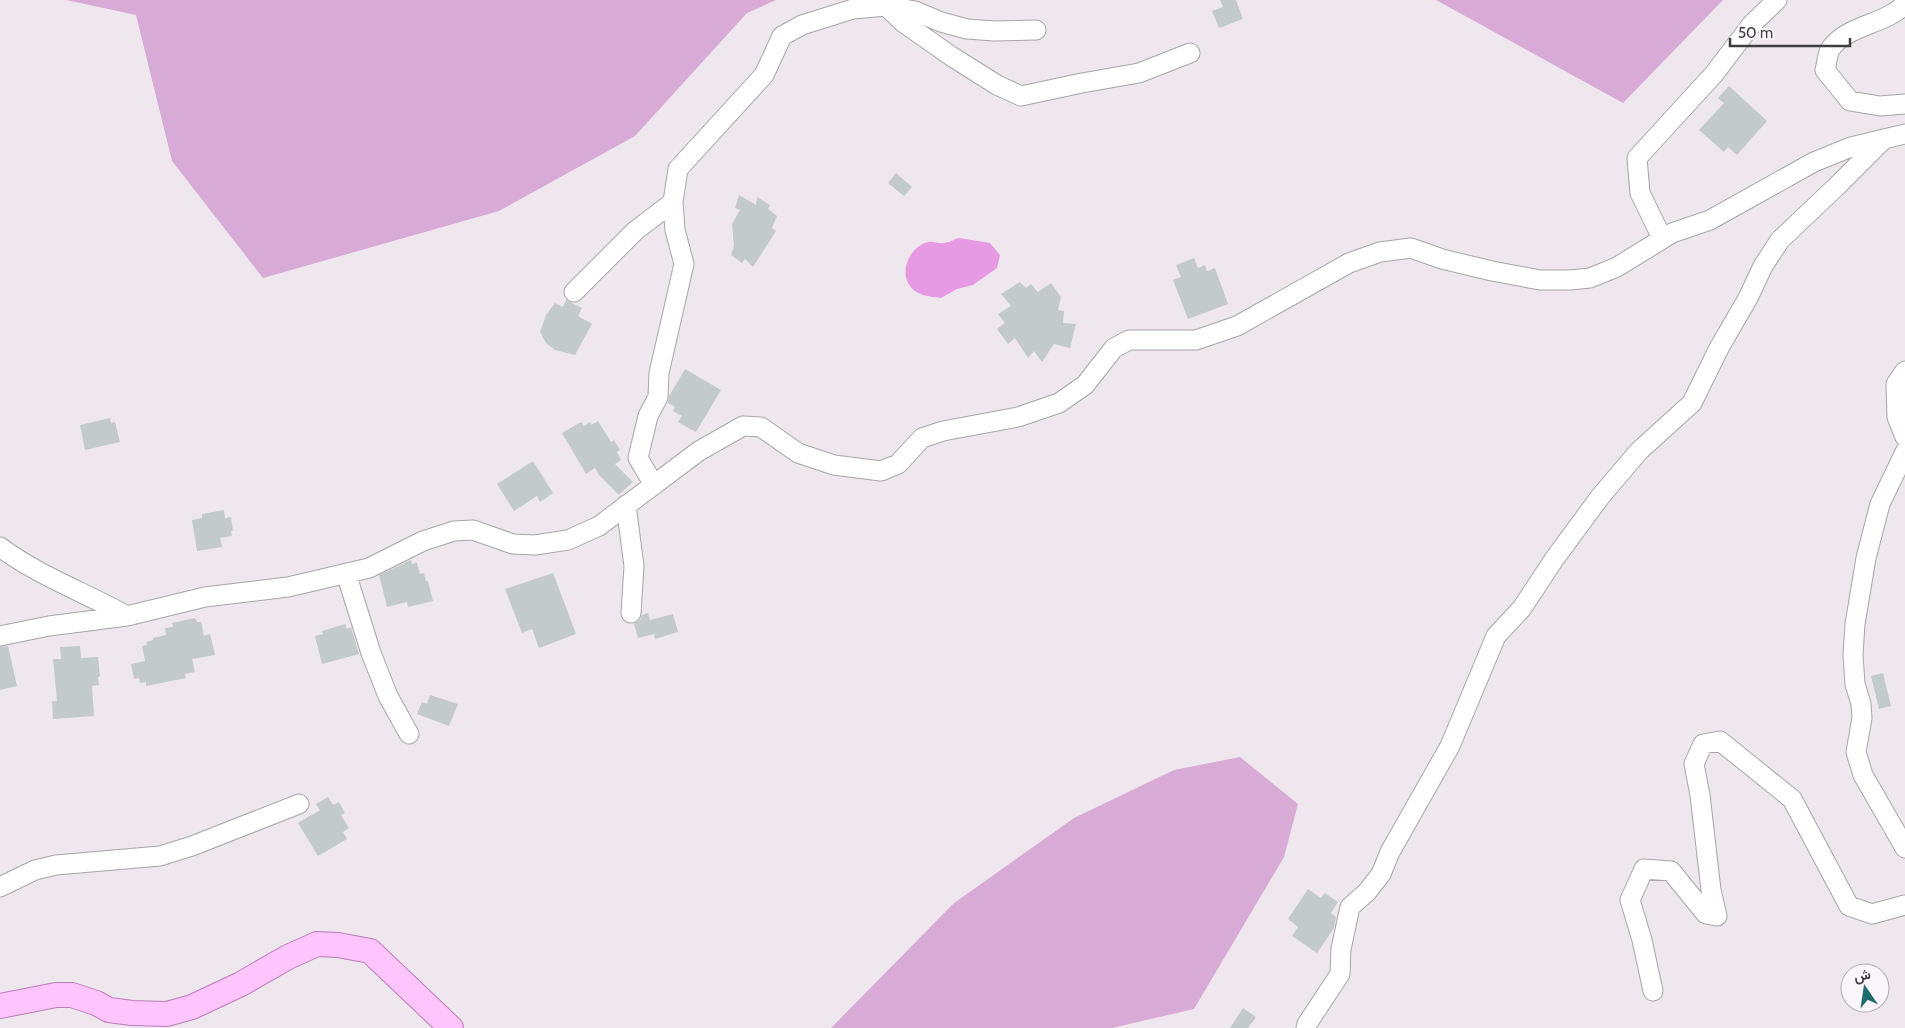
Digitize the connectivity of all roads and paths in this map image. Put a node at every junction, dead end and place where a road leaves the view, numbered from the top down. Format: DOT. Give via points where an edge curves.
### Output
graph roads {
  1 [pos="1777,0"];
  2 [pos="1905,4"];
  3 [pos="886,6"];
  4 [pos="1036,30"];
  5 [pos="1190,53"];
  6 [pos="1905,104"];
  7 [pos="1905,134"];
  8 [pos="1884,139"];
  9 [pos="673,202"];
  10 [pos="1662,238"];
  11 [pos="574,292"];
  12 [pos="1905,371"];
  13 [pos="1905,438"];
  14 [pos="1905,452"];
  15 [pos="654,485"];
  16 [pos="626,505"];
  17 [pos="0,547"];
  18 [pos="346,574"];
  19 [pos="631,613"];
  20 [pos="127,616"];
  21 [pos="0,636"];
  22 [pos="409,734"];
  23 [pos="299,804"];
  24 [pos="1905,848"];
  25 [pos="0,887"];
  26 [pos="1905,905"];
  27 [pos="1653,991"];
  28 [pos="0,1006"];
  29 [pos="451,1028"];
  30 [pos="1306,1028"];
  1 -- 10 [label="street" via="1752,24 1714,74 1637,158 1640,193"];
  2 -- 6 [label="street" via="1897,12 1850,32 1830,48 1825,70 1850,101 1880,106"];
  3 -- 4 [label="street" via="915,11 967,29"];
  3 -- 5 [label="street" via="951,56 1021,96 1139,73"];
  3 -- 9 [label="street" via="853,9 802,25 782,36 764,76 678,169"];
  7 -- 8 [label="street"];
  8 -- 10 [label="street" via="1851,147 1814,162 1710,220"];
  8 -- 30 [label="street" via="1780,240 1763,266 1692,403 1639,451 1600,497 1522,608 1496,636 1450,746 1390,852 1382,874 1350,907 1341,949 1340,974"];
  9 -- 11 [label="street" via="636,231"];
  9 -- 15 [label="street" via="675,230 684,264 659,373 658,397 648,416 638,458"];
  10 -- 15 [label="street" via="1618,267 1590,278 1570,280 1540,280 1492,271 1411,248 1380,252 1349,263 1229,329 1196,340 1129,340 1114,348 1085,385 1059,403 1018,417 922,438 898,464 881,471 834,465 798,453 761,428 743,426 699,451"];
  12 -- 13 [label="street" via="1896,384 1897,417"];
  14 -- 24 [label="street" via="1880,504 1866,558 1853,655 1862,718 1856,752 1863,775"];
  15 -- 16 [label="street"];
  16 -- 18 [label="street" via="599,526 568,540 535,545 513,544 473,530 454,531 369,568"];
  16 -- 19 [label="street" via="634,566"];
  17 -- 20 [label="street" via="21,563"];
  18 -- 20 [label="street" via="288,587 205,597"];
  18 -- 22 [label="street" via="371,654 388,696"];
  20 -- 21 [label="street"];
  23 -- 25 [label="street" via="160,856 56,865 34,870"];
  26 -- 27 [label="street" via="1872,914 1849,906 1792,799 1720,741 1703,744 1694,764 1717,916 1706,914 1671,871 1644,870 1630,900"];
  28 -- 29 [label="main road" via="72,995 109,1010 167,1014 192,1007 317,944 338,945 370,952"];
}
